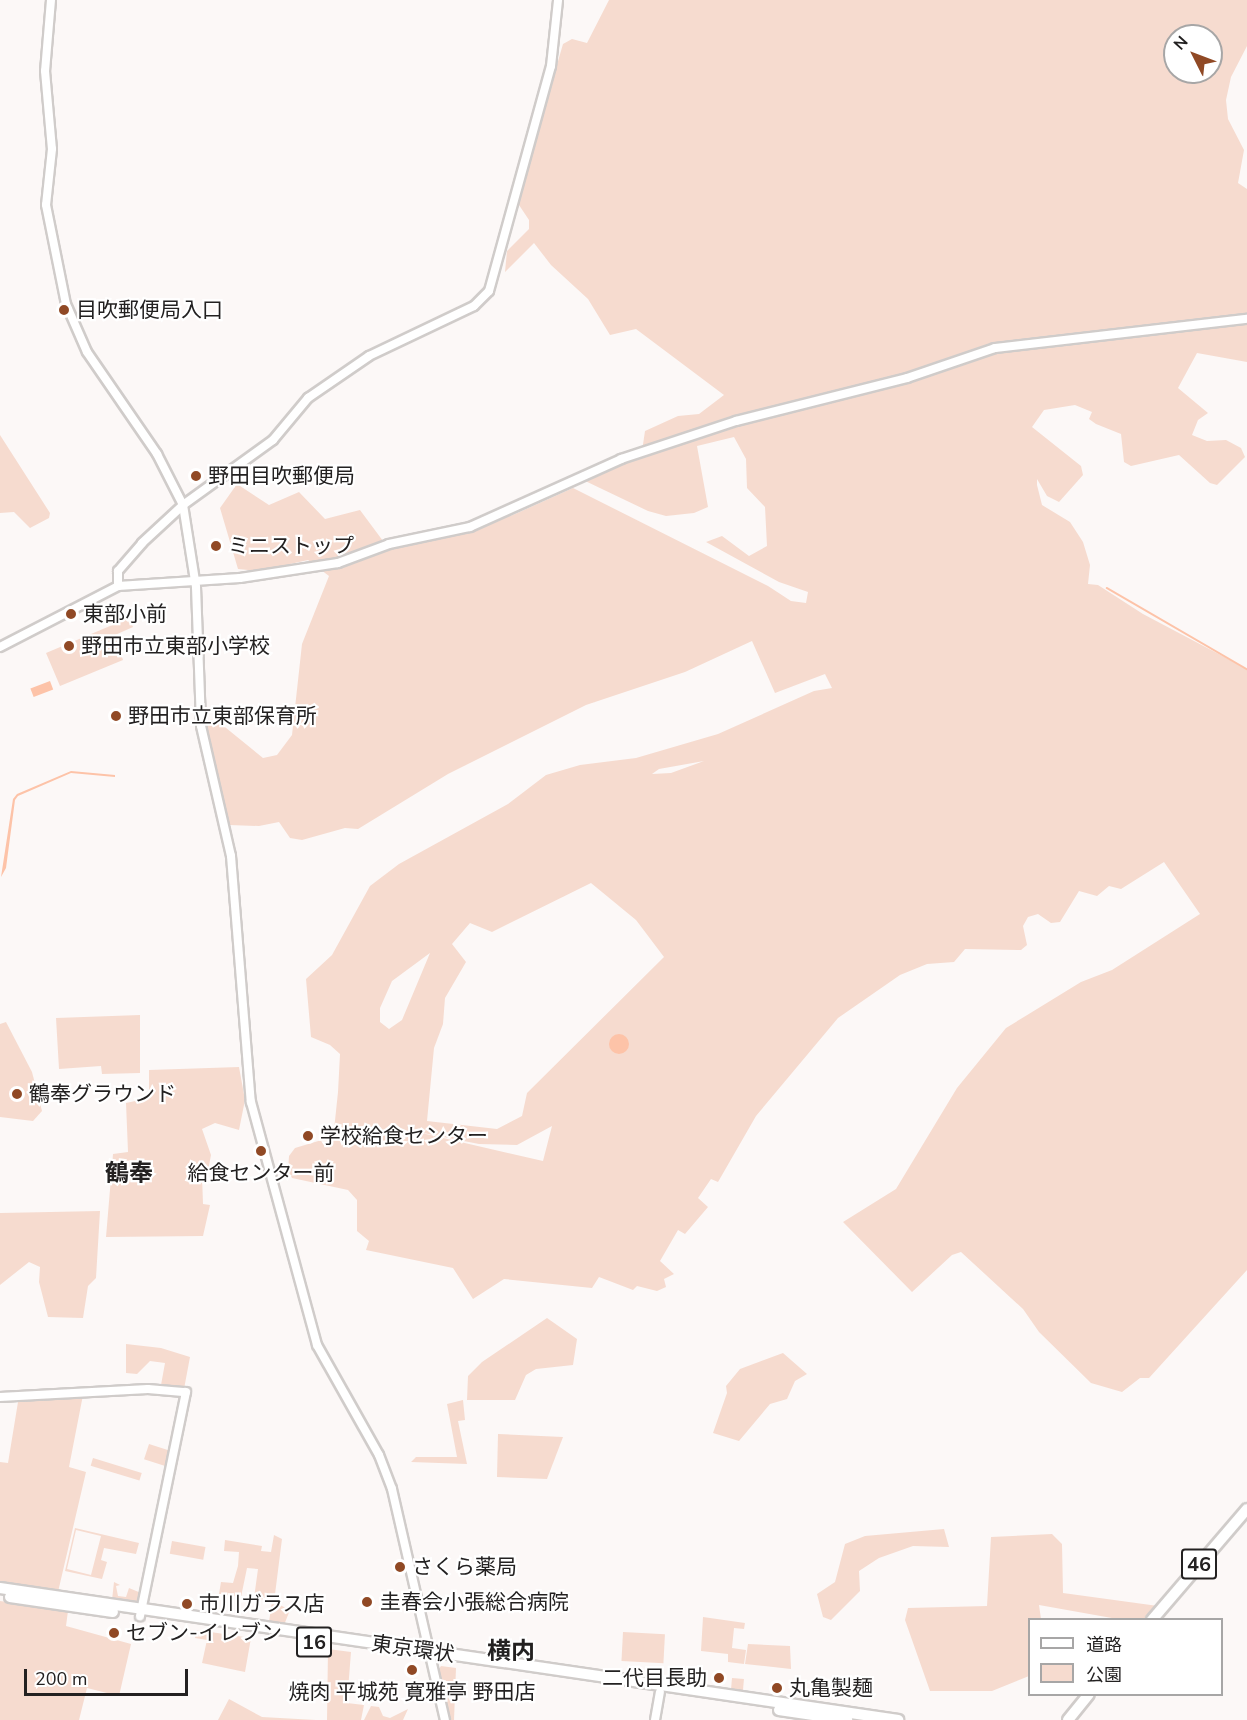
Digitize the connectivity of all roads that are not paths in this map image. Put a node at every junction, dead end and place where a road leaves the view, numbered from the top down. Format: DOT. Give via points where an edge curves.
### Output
graph roads {
  1 [pos="51,0"];
  2 [pos="558,0"];
  3 [pos="1247,319"];
  4 [pos="183,505"];
  5 [pos="195,582"];
  6 [pos="118,586"];
  7 [pos="0,647"];
  8 [pos="0,1397"];
  9 [pos="1247,1509"];
  10 [pos="1,1590"];
  11 [pos="140,1613"];
  12 [pos="1154,1618"];
  13 [pos="427,1654"];
  14 [pos="660,1692"];
  15 [pos="1088,1696"];
  16 [pos="446,1720"];
  17 [pos="656,1720"];
  18 [pos="847,1720"];
  19 [pos="898,1720"];
  20 [pos="1068,1720"];
  1 -- 4 [label="street" via="45,71 52,149 46,205 66,304 81,342 165,467"];
  2 -- 4 [label="street" via="546,84 489,291 474,306 369,356 317,392 301,405 273,440"];
  3 -- 5 [label="street" via="994,348 907,378 736,422 621,459 470,527 383,545 338,563"];
  4 -- 5 [label="street"];
  4 -- 6 [label="street" via="124,563 117,575"];
  5 -- 6 [label="street"];
  5 -- 13 [label="street" via="200,714 230,848 251,1102 318,1345 379,1455 392,1489"];
  6 -- 7 [label="street"];
  8 -- 11 [label="street" via="148,1389 186,1392"];
  9 -- 12 [label="main road, 46"];
  10 -- 11 [label="main road, 東京環状 / 16"];
  11 -- 13 [label="main road, 東京環状 / 16"];
  13 -- 14 [label="main road, 東京環状 / 16"];
  13 -- 16 [label="street"];
  13 -- 19 [label="main road, 東京環状 / 16"];
  14 -- 17 [label="street"];
  14 -- 18 [label="main road, 東京環状 / 16"];
  15 -- 20 [label="main road"];
}
